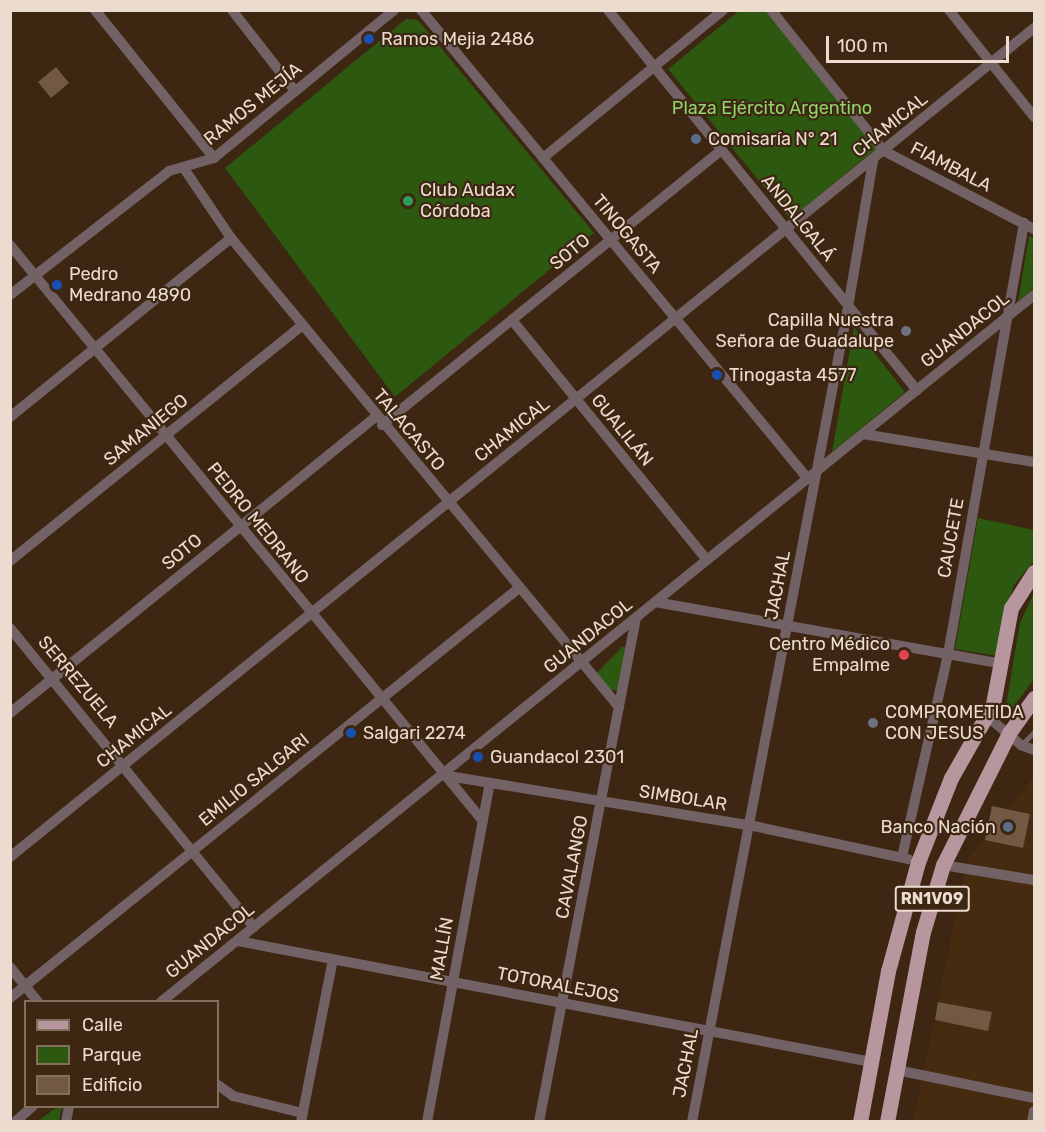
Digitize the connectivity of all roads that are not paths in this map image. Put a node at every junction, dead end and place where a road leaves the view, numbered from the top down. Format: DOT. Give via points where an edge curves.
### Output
graph roads {
  1 [pos="95,10"];
  2 [pos="232,10"];
  3 [pos="394,10"];
  4 [pos="421,10"];
  5 [pos="608,10"];
  6 [pos="723,10"];
  7 [pos="771,10"];
  8 [pos="949,10"];
  9 [pos="1035,28"];
  10 [pos="991,63"];
  11 [pos="654,67"];
  12 [pos="296,91"];
  13 [pos="1035,117"];
  14 [pos="722,150"];
  15 [pos="884,151"];
  16 [pos="214,158"];
  17 [pos="543,158"];
  18 [pos="873,161"];
  19 [pos="183,167"];
  20 [pos="1024,223"];
  21 [pos="1035,229"];
  22 [pos="787,230"];
  23 [pos="231,238"];
  24 [pos="611,240"];
  25 [pos="10,245"];
  26 [pos="35,275"];
  27 [pos="10,294"];
  28 [pos="1035,295"];
  29 [pos="848,307"];
  30 [pos="1007,318"];
  31 [pos="677,319"];
  32 [pos="512,320"];
  33 [pos="302,325"];
  34 [pos="95,349"];
  35 [pos="917,390"];
  36 [pos="577,400"];
  37 [pos="10,417"];
  38 [pos="379,421"];
  39 [pos="863,434"];
  40 [pos="166,435"];
  41 [pos="983,453"];
  42 [pos="1035,462"];
  43 [pos="817,471"];
  44 [pos="808,479"];
  45 [pos="448,503"];
  46 [pos="240,526"];
  47 [pos="707,560"];
  48 [pos="10,561"];
  49 [pos="1035,572"];
  50 [pos="519,588"];
  51 [pos="655,603"];
  52 [pos="311,614"];
  53 [pos="636,618"];
  54 [pos="788,626"];
  55 [pos="10,628"];
  56 [pos="948,654"];
  57 [pos="581,662"];
  58 [pos="1004,664"];
  59 [pos="53,678"];
  60 [pos="1035,698"];
  61 [pos="380,699"];
  62 [pos="619,707"];
  63 [pos="10,713"];
  64 [pos="987,716"];
  65 [pos="1035,732"];
  66 [pos="1009,733"];
  67 [pos="1021,745"];
  68 [pos="1035,750"];
  69 [pos="125,765"];
  70 [pos="442,775"];
  71 [pos="490,783"];
  72 [pos="601,801"];
  73 [pos="483,821"];
  74 [pos="749,825"];
  75 [pos="193,850"];
  76 [pos="10,857"];
  77 [pos="902,857"];
  78 [pos="918,862"];
  79 [pos="943,865"];
  80 [pos="1035,880"];
  81 [pos="254,927"];
  82 [pos="238,941"];
  83 [pos="333,959"];
  84 [pos="10,967"];
  85 [pos="453,982"];
  86 [pos="25,986"];
  87 [pos="10,998"];
  88 [pos="36,1000"];
  89 [pos="164,1000"];
  90 [pos="562,1003"];
  91 [pos="709,1031"];
  92 [pos="872,1062"];
  93 [pos="897,1070"];
  94 [pos="219,1086"];
  95 [pos="1035,1098"];
  96 [pos="32,1108"];
  97 [pos="1035,1111"];
  98 [pos="302,1117"];
  99 [pos="15,1122"];
  100 [pos="427,1122"];
  101 [pos="539,1122"];
  102 [pos="692,1122"];
  103 [pos="860,1122"];
  104 [pos="887,1122"];
  105 [pos="1032,1122"];
  1 -- 16 [label="street"];
  2 -- 12 [label="street"];
  3 -- 12 [label="street, RAMOS MEJÍA"];
  4 -- 17 [label="street, TINOGASTA"];
  5 -- 11 [label="street, ANDALGALÁ"];
  6 -- 11 [label="street"];
  7 -- 15 [label="street, FIAMBALA"];
  8 -- 10 [label="street"];
  9 -- 10 [label="street, CHAMICAL"];
  10 -- 13 [label="street"];
  10 -- 15 [label="street, CHAMICAL"];
  11 -- 14 [label="street, ANDALGALÁ"];
  11 -- 17 [label="street"];
  12 -- 16 [label="street, RAMOS MEJÍA"];
  14 -- 22 [label="street, ANDALGALÁ"];
  14 -- 24 [label="street, SOTO"];
  15 -- 18 [label="street, CHAMICAL"];
  15 -- 20 [label="street, FIAMBALA"];
  16 -- 19 [label="street, RAMOS MEJÍA"];
  17 -- 24 [label="street, TINOGASTA"];
  18 -- 22 [label="street, CHAMICAL"];
  18 -- 29 [label="street, JACHAL"];
  19 -- 23 [label="street, TALACASTO"];
  19 -- 26 [label="street, RAMOS MEJÍA" via="163,176"];
  20 -- 21 [label="street, FIAMBALA"];
  20 -- 30 [label="street, CAUCETE"];
  22 -- 29 [label="street, ANDALGALÁ"];
  22 -- 31 [label="street, CHAMICAL"];
  23 -- 33 [label="street, TALACASTO"];
  23 -- 34 [label="street"];
  24 -- 31 [label="street, TINOGASTA"];
  24 -- 32 [label="street, SOTO"];
  25 -- 26 [label="street, PEDRO MEDRANO"];
  26 -- 27 [label="street, RAMOS MEJÍA"];
  26 -- 34 [label="street, PEDRO MEDRANO"];
  28 -- 30 [label="street, GUANDACOL"];
  29 -- 35 [label="street, ANDALGALÁ"];
  29 -- 43 [label="street, JACHAL"];
  30 -- 35 [label="street, GUANDACOL"];
  30 -- 41 [label="street, CAUCETE"];
  31 -- 36 [label="street, CHAMICAL"];
  31 -- 44 [label="street, TINOGASTA"];
  32 -- 36 [label="street, GUALILÁN"];
  32 -- 38 [label="street, SOTO"];
  33 -- 38 [label="street, TALACASTO"];
  33 -- 40 [label="street, SAMANIEGO"];
  34 -- 37 [label="street"];
  34 -- 40 [label="street, PEDRO MEDRANO"];
  35 -- 39 [label="street, GUANDACOL"];
  36 -- 45 [label="street, CHAMICAL"];
  36 -- 47 [label="street, GUALILÁN"];
  38 -- 45 [label="street, TALACASTO"];
  38 -- 46 [label="street, SOTO"];
  39 -- 41 [label="street"];
  39 -- 43 [label="street, GUANDACOL"];
  40 -- 46 [label="street, PEDRO MEDRANO"];
  40 -- 48 [label="street, SAMANIEGO"];
  41 -- 42 [label="street"];
  41 -- 56 [label="street, CAUCETE"];
  43 -- 44 [label="street, GUANDACOL"];
  43 -- 54 [label="street, JACHAL"];
  44 -- 47 [label="street, GUANDACOL"];
  45 -- 50 [label="street, TALACASTO"];
  45 -- 52 [label="street, CHAMICAL"];
  46 -- 52 [label="street, PEDRO MEDRANO"];
  46 -- 59 [label="street, SOTO"];
  47 -- 51 [label="street, GUANDACOL"];
  49 -- 58 [label="main road, RN1V09" via="1011,608"];
  50 -- 57 [label="street, TALACASTO"];
  50 -- 61 [label="street, EMILIO SALGARI"];
  51 -- 53 [label="street, GUANDACOL"];
  51 -- 54 [label="street"];
  52 -- 61 [label="street, PEDRO MEDRANO"];
  52 -- 69 [label="street, CHAMICAL"];
  53 -- 57 [label="street, GUANDACOL"];
  53 -- 62 [label="street, CAVALANGO"];
  54 -- 56 [label="street"];
  54 -- 74 [label="street, JACHAL"];
  55 -- 59 [label="street, SERREZUELA"];
  56 -- 58 [label="street"];
  56 -- 77 [label="street, CAUCETE"];
  57 -- 62 [label="street, TALACASTO"];
  57 -- 70 [label="street, GUANDACOL"];
  58 -- 64 [label="main road, RN1V09"];
  59 -- 63 [label="street, SOTO"];
  59 -- 69 [label="street, SERREZUELA"];
  60 -- 66 [label="main road, RN1V09"];
  61 -- 70 [label="street, PEDRO MEDRANO"];
  61 -- 75 [label="street, EMILIO SALGARI"];
  62 -- 72 [label="street, CAVALANGO"];
  64 -- 66 [label="street"];
  64 -- 78 [label="main road, RN1V09" via="951,778"];
  65 -- 67 [label="lane"];
  66 -- 67 [label="street"];
  66 -- 79 [label="main road, RN1V09"];
  67 -- 68 [label="street"];
  69 -- 75 [label="street, SERREZUELA"];
  69 -- 76 [label="street, CHAMICAL"];
  70 -- 71 [label="street, SIMBOLAR"];
  70 -- 73 [label="street, PEDRO MEDRANO"];
  70 -- 81 [label="street, GUANDACOL"];
  71 -- 72 [label="street, SIMBOLAR"];
  71 -- 73 [label="street, MALLÍN"];
  72 -- 74 [label="street, SIMBOLAR"];
  72 -- 90 [label="street, CAVALANGO"];
  73 -- 85 [label="street, MALLÍN"];
  74 -- 77 [label="street, SIMBOLAR"];
  74 -- 91 [label="street, JACHAL"];
  75 -- 81 [label="street, SERREZUELA"];
  75 -- 86 [label="street, EMILIO SALGARI"];
  77 -- 78 [label="street, SIMBOLAR"];
  78 -- 92 [label="main road, RN1V09" via="888,971"];
  79 -- 80 [label="street"];
  79 -- 93 [label="main road, RN1V09" via="923,932"];
  81 -- 82 [label="street, GUANDACOL"];
  82 -- 83 [label="street, TOTORALEJOS"];
  82 -- 89 [label="street, GUANDACOL"];
  83 -- 85 [label="street, TOTORALEJOS"];
  83 -- 98 [label="street"];
  84 -- 86 [label="street"];
  85 -- 90 [label="street, TOTORALEJOS"];
  85 -- 100 [label="street, MALLÍN"];
  86 -- 87 [label="street, EMILIO SALGARI"];
  86 -- 88 [label="street"];
  90 -- 91 [label="street, TOTORALEJOS"];
  90 -- 101 [label="street, CAVALANGO"];
  91 -- 92 [label="street, TOTORALEJOS"];
  91 -- 102 [label="street, JACHAL"];
  92 -- 103 [label="main road, RN1V09"];
  93 -- 95 [label="street"];
  93 -- 104 [label="main road, RN1V09"];
  94 -- 98 [label="street" via="233,1096"];
  96 -- 99 [label="street"];
  97 -- 105 [label="street"];
}
